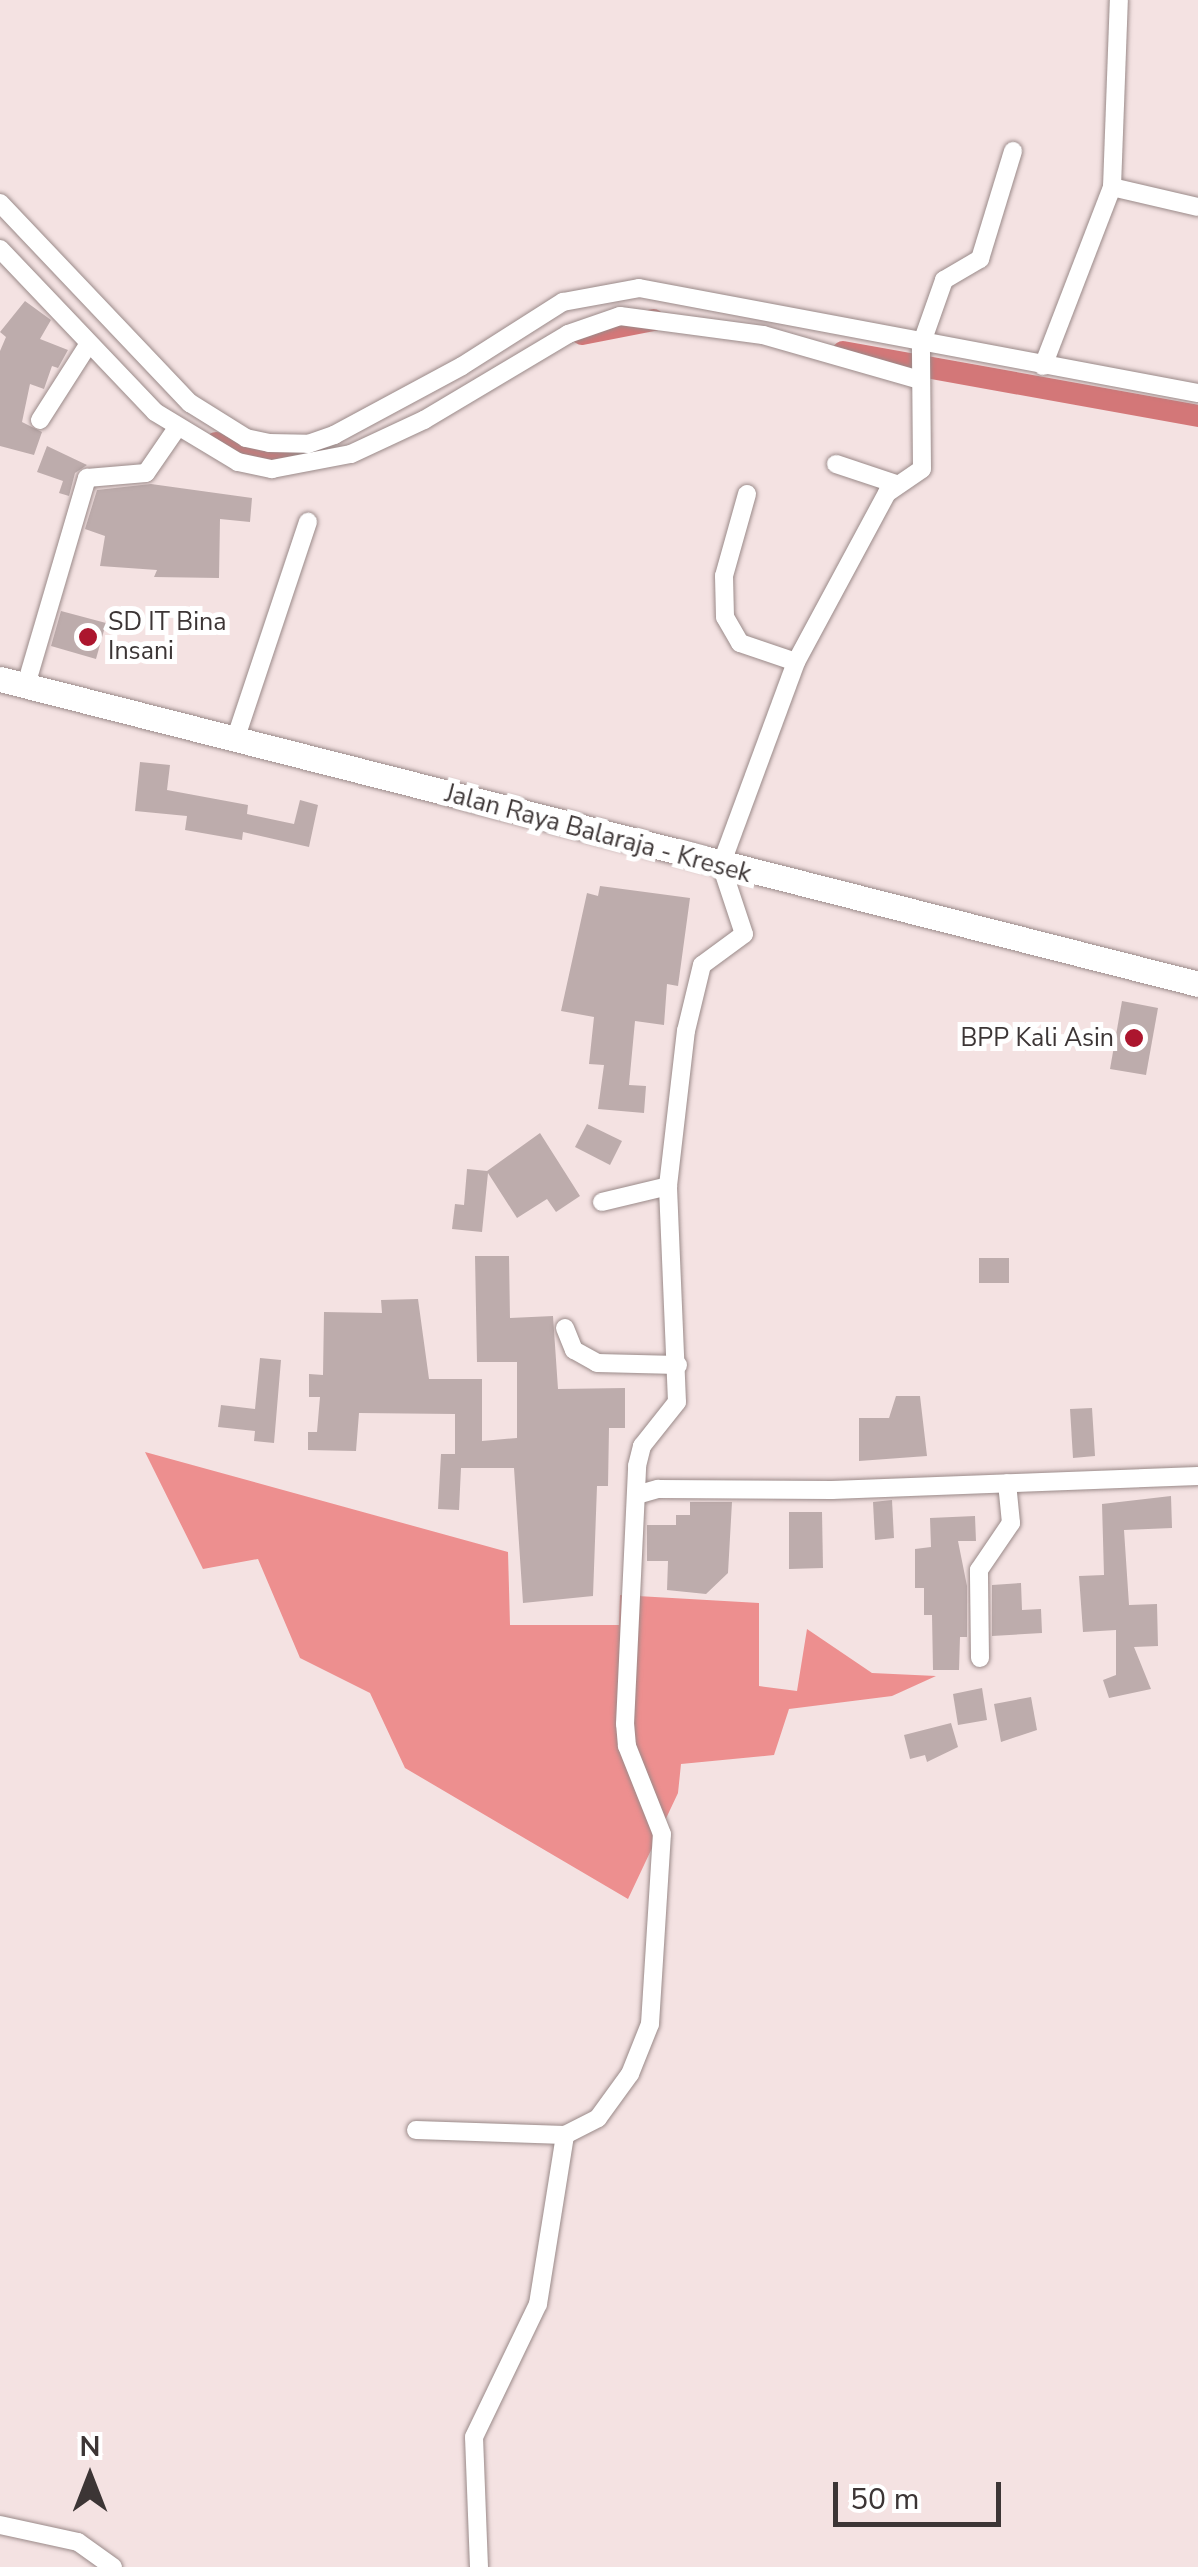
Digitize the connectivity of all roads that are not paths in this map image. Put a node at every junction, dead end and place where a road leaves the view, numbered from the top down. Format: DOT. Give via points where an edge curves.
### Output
graph roads {
  1 [pos="1119,0"];
  2 [pos="1013,150"];
  3 [pos="1112,187"];
  4 [pos="0,203"];
  5 [pos="1198,207"];
  6 [pos="0,249"];
  7 [pos="88,345"];
  8 [pos="919,362"];
  9 [pos="1043,366"];
  10 [pos="1198,393"];
  11 [pos="40,420"];
  12 [pos="177,428"];
  13 [pos="836,464"];
  14 [pos="896,484"];
  15 [pos="747,494"];
  16 [pos="308,522"];
  17 [pos="796,662"];
  18 [pos="0,678"];
  19 [pos="26,685"];
  20 [pos="236,738"];
  21 [pos="721,865"];
  22 [pos="1198,984"];
  23 [pos="668,1186"];
  24 [pos="602,1202"];
  25 [pos="565,1328"];
  26 [pos="678,1365"];
  27 [pos="1198,1476"];
  28 [pos="1007,1483"];
  29 [pos="640,1494"];
  30 [pos="980,1658"];
  31 [pos="416,2130"];
  32 [pos="565,2135"];
  33 [pos="0,2525"];
  34 [pos="114,2567"];
  35 [pos="479,2567"];
  1 -- 3 [label="street"];
  2 -- 8 [label="street" via="980,259 944,280"];
  3 -- 5 [label="street"];
  3 -- 9 [label="street"];
  4 -- 8 [label="street" via="190,404 246,438 269,442 308,444 334,435 563,302 619,289 660,289"];
  6 -- 7 [label="street"];
  7 -- 11 [label="street"];
  7 -- 12 [label="street"];
  8 -- 9 [label="street"];
  8 -- 12 [label="street" via="620,316 568,334 424,420 315,465 292,470 238,462"];
  8 -- 14 [label="street" via="923,466"];
  9 -- 10 [label="street"];
  12 -- 19 [label="street" via="146,473 87,478"];
  13 -- 14 [label="street"];
  14 -- 17 [label="street"];
  15 -- 17 [label="street" via="724,576 725,617 740,643"];
  16 -- 20 [label="street"];
  17 -- 21 [label="street"];
  18 -- 19 [label="street, Jalan Raya Balaraja - Kresek"];
  19 -- 20 [label="street, Jalan Raya Balaraja - Kresek"];
  20 -- 21 [label="street, Jalan Raya Balaraja - Kresek"];
  21 -- 22 [label="street, Jalan Raya Balaraja - Kresek"];
  21 -- 23 [label="street" via="745,928 698,973"];
  23 -- 24 [label="street"];
  23 -- 26 [label="street"];
  25 -- 26 [label="street" via="584,1359"];
  26 -- 29 [label="street" via="677,1402 642,1446"];
  27 -- 28 [label="street"];
  28 -- 29 [label="street"];
  28 -- 30 [label="street" via="1011,1523 979,1570"];
  29 -- 32 [label="street" via="625,1724 626,1746 662,1834 658,1968 650,2024 630,2074 598,2118"];
  31 -- 32 [label="street"];
  32 -- 35 [label="street" via="538,2304 474,2437"];
  33 -- 34 [label="street" via="78,2542"];
}
